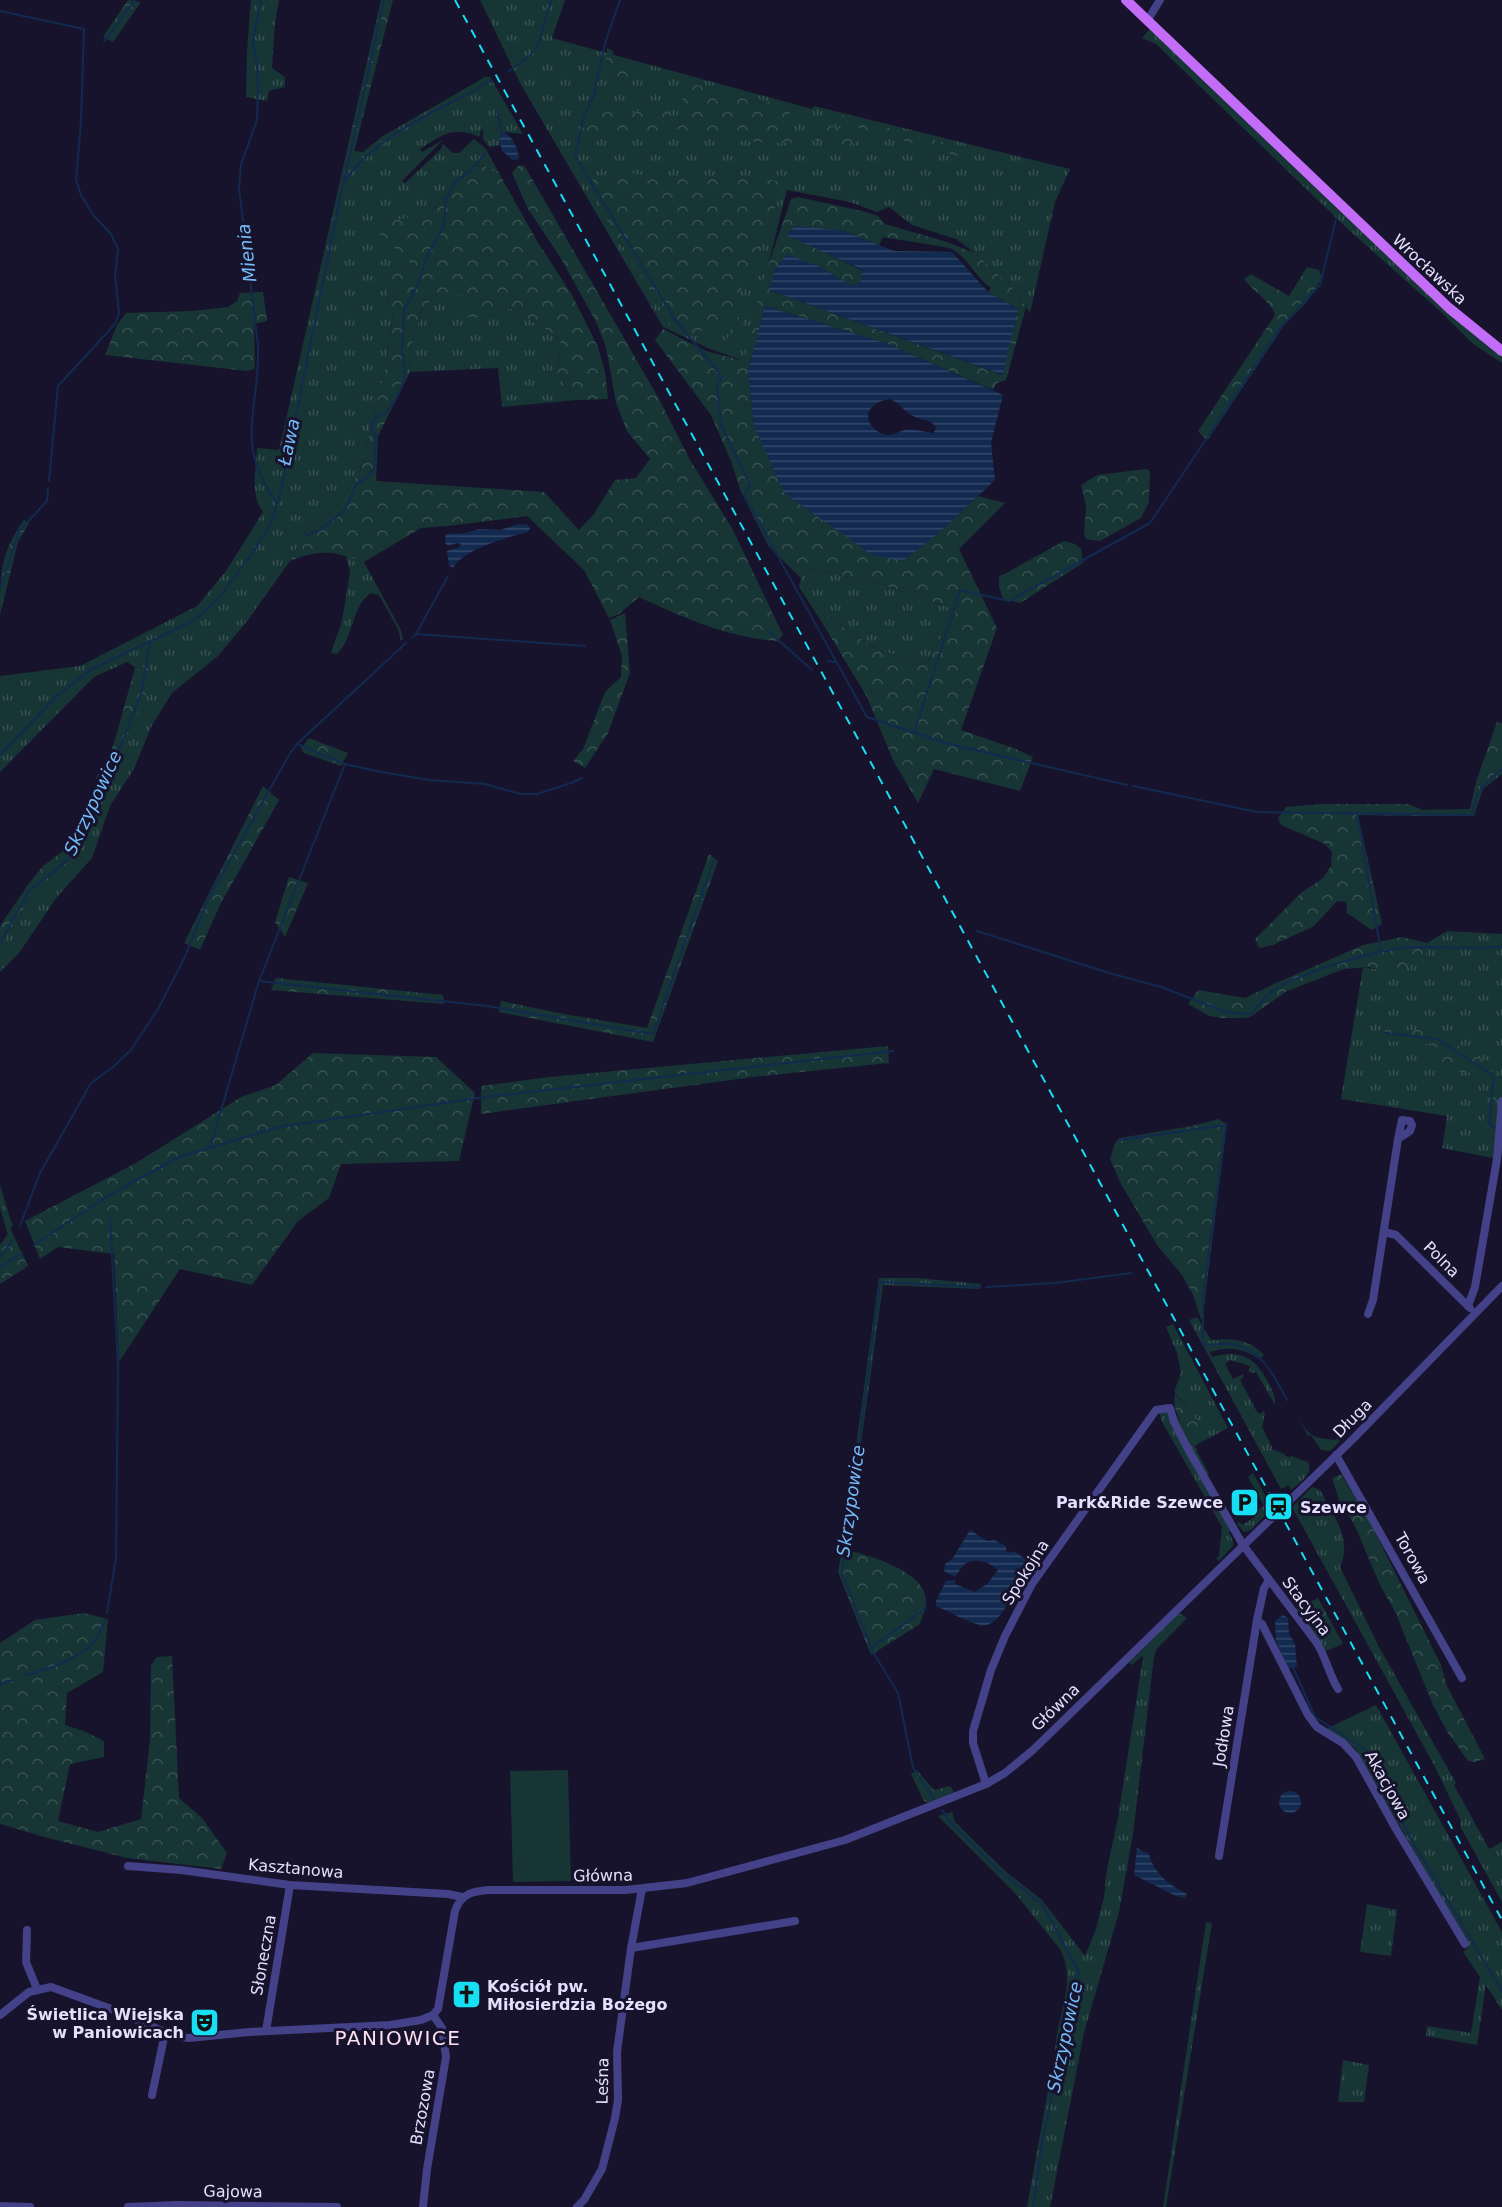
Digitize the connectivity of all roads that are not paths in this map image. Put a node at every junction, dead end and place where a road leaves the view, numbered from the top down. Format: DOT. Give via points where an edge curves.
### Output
graph roads {
  1 [pos="1126,0"];
  2 [pos="1160,0"];
  3 [pos="1147,21"];
  4 [pos="1502,351"];
  5 [pos="1502,1101"];
  6 [pos="1398,1139"];
  7 [pos="1384,1232"];
  8 [pos="1502,1286"];
  9 [pos="1468,1306"];
  10 [pos="1476,1313"];
  11 [pos="1368,1314"];
  12 [pos="1170,1408"];
  13 [pos="1336,1455"];
  14 [pos="1243,1545"];
  15 [pos="1220,1567"];
  16 [pos="1269,1580"];
  17 [pos="1257,1620"];
  18 [pos="1462,1677"];
  19 [pos="1338,1689"];
  20 [pos="986,1784"];
  21 [pos="1219,1856"];
  22 [pos="128,1866"];
  23 [pos="290,1885"];
  24 [pos="642,1889"];
  25 [pos="462,1898"];
  26 [pos="795,1921"];
  27 [pos="27,1930"];
  28 [pos="1465,1944"];
  29 [pos="632,1948"];
  30 [pos="37,1989"];
  31 [pos="0,2015"];
  32 [pos="433,2015"];
  33 [pos="266,2031"];
  34 [pos="165,2033"];
  35 [pos="152,2095"];
  36 [pos="0,2206"];
  37 [pos="30,2207"];
  38 [pos="128,2207"];
  39 [pos="337,2207"];
  40 [pos="423,2207"];
  41 [pos="577,2207"];
  1 -- 3 [label="main road, Wrocławska"];
  2 -- 3 [label="street"];
  3 -- 4 [label="main road, Wrocławska" via="1449,308"];
  5 -- 9 [label="street" via="1496,1168 1475,1287"];
  6 -- 7 [label="street"];
  7 -- 9 [label="street, Polna" via="1396,1235"];
  7 -- 11 [label="street"];
  8 -- 10 [label="street, Długa"];
  9 -- 10 [label="street, Polna"];
  10 -- 13 [label="street, Długa"];
  12 -- 14 [label="street, Stacyjna" via="1188,1449"];
  12 -- 20 [label="street, Spokojna" via="1156,1410 1055,1549 1008,1630 973,1731"];
  13 -- 14 [label="street, Długa"];
  13 -- 18 [label="street, Torowa"];
  14 -- 15 [label="street, Długa"];
  14 -- 16 [label="street, Stacyjna"];
  15 -- 20 [label="street, Główna" via="1033,1750"];
  16 -- 17 [label="street, Jodłowa"];
  16 -- 19 [label="street, Stacyjna" via="1317,1643"];
  17 -- 21 [label="street, Jodłowa"];
  17 -- 28 [label="street, Akacjowa" via="1308,1715 1317,1727 1343,1743 1356,1757"];
  20 -- 24 [label="street, Główna" via="818,1849 687,1883"];
  22 -- 23 [label="street, Kasztanowa"];
  23 -- 25 [label="street, Kasztanowa"];
  23 -- 33 [label="street, Słoneczna"];
  24 -- 25 [label="street, Główna" via="489,1890"];
  24 -- 29 [label="street, Leśna"];
  25 -- 32 [label="street" via="455,1911 441,1997"];
  26 -- 29 [label="street"];
  27 -- 30 [label="street" via="26,1962"];
  29 -- 41 [label="street, Leśna" via="617,2052 615,2118 602,2169"];
  30 -- 31 [label="street"];
  30 -- 34 [label="street" via="58,1988"];
  32 -- 33 [label="street" via="390,2025"];
  32 -- 40 [label="street, Brzozowa" via="442,2028 446,2057"];
  33 -- 34 [label="street" via="189,2038"];
  34 -- 35 [label="street"];
  36 -- 37 [label="street"];
  38 -- 39 [label="street, Gajowa"];
}
